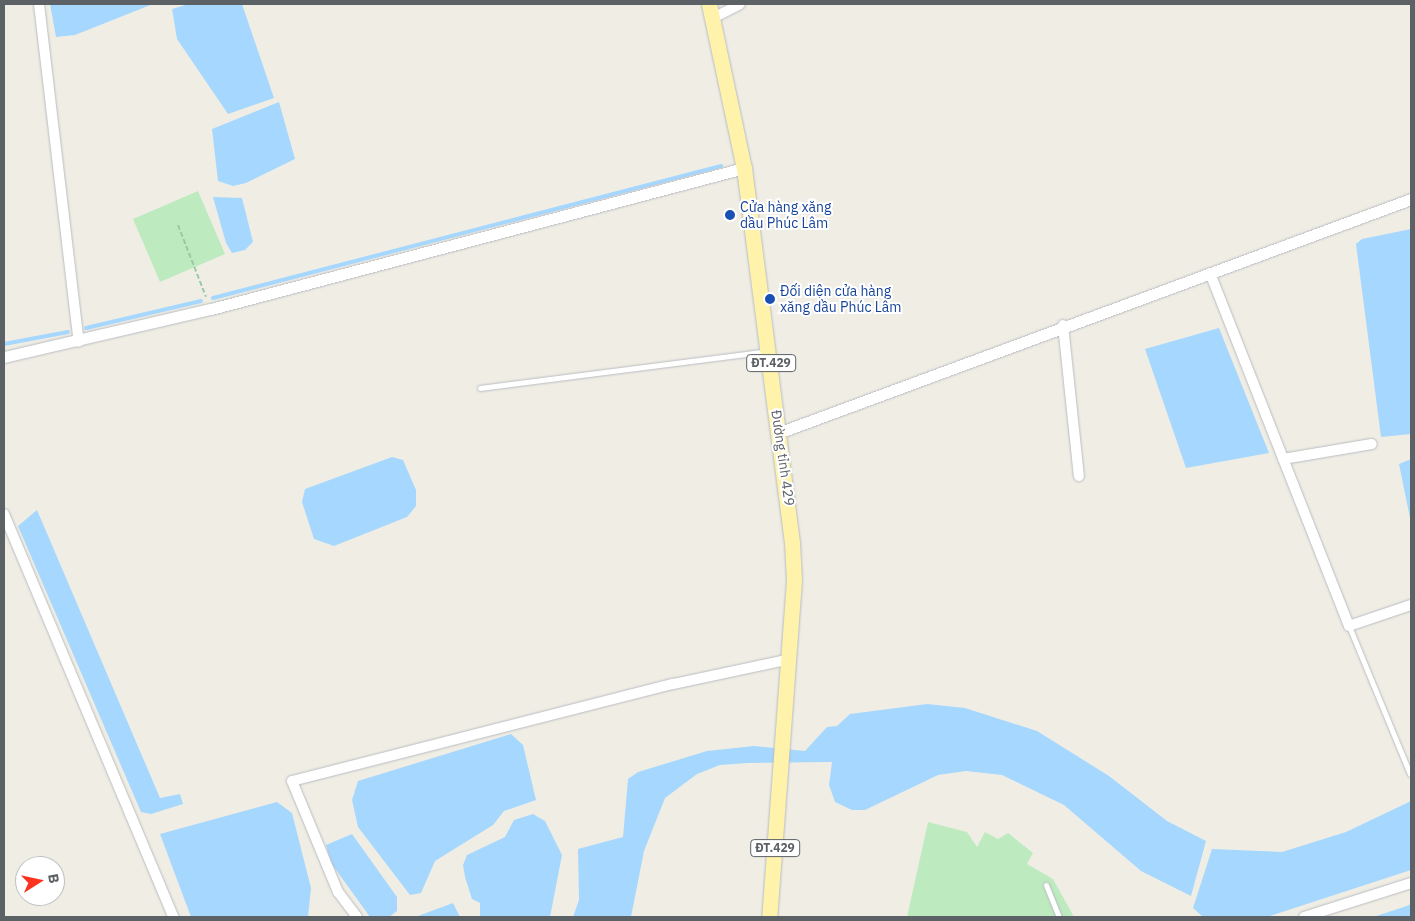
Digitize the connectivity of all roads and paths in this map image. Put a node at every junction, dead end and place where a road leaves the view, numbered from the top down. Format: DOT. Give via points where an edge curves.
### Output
graph roads {
  1 [pos="39,4"];
  2 [pos="740,4"];
  3 [pos="711,11"];
  4 [pos="744,168"];
  5 [pos="1411,199"];
  6 [pos="178,225"];
  7 [pos="1210,273"];
  8 [pos="211,309"];
  9 [pos="1063,325"];
  10 [pos="79,342"];
  11 [pos="770,351"];
  12 [pos="4,357"];
  13 [pos="480,388"];
  14 [pos="778,433"];
  15 [pos="1372,444"];
  16 [pos="1283,459"];
  17 [pos="1078,476"];
  18 [pos="4,514"];
  19 [pos="1411,605"];
  20 [pos="1349,626"];
  21 [pos="786,660"];
  22 [pos="1410,774"];
  23 [pos="1411,883"];
  24 [pos="1046,886"];
  25 [pos="172,917"];
  26 [pos="356,917"];
  27 [pos="769,917"];
  28 [pos="1059,917"];
  29 [pos="1304,917"];
  1 -- 10 [label="street"];
  2 -- 3 [label="street"];
  3 -- 4 [label="main road, Đường tỉnh 429 / ĐT.429"];
  4 -- 8 [label="street"];
  4 -- 11 [label="main road, Đường tỉnh 429 / ĐT.429"];
  5 -- 7 [label="street"];
  6 -- 8 [label="path"];
  7 -- 9 [label="street"];
  7 -- 16 [label="street"];
  8 -- 10 [label="street"];
  9 -- 14 [label="street"];
  9 -- 17 [label="street"];
  10 -- 12 [label="street"];
  11 -- 13 [label="lane"];
  11 -- 14 [label="main road, Đường tỉnh 429 / ĐT.429"];
  14 -- 21 [label="main road, Đường tỉnh 429 / ĐT.429" via="787,474 793,571"];
  15 -- 16 [label="street"];
  16 -- 20 [label="street"];
  18 -- 25 [label="street"];
  19 -- 20 [label="street"];
  20 -- 22 [label="lane"];
  21 -- 26 [label="street" via="673,684 292,781 338,892"];
  21 -- 27 [label="main road, Đường tỉnh 429 / ĐT.429"];
  23 -- 29 [label="street"];
  24 -- 28 [label="lane"];
}
